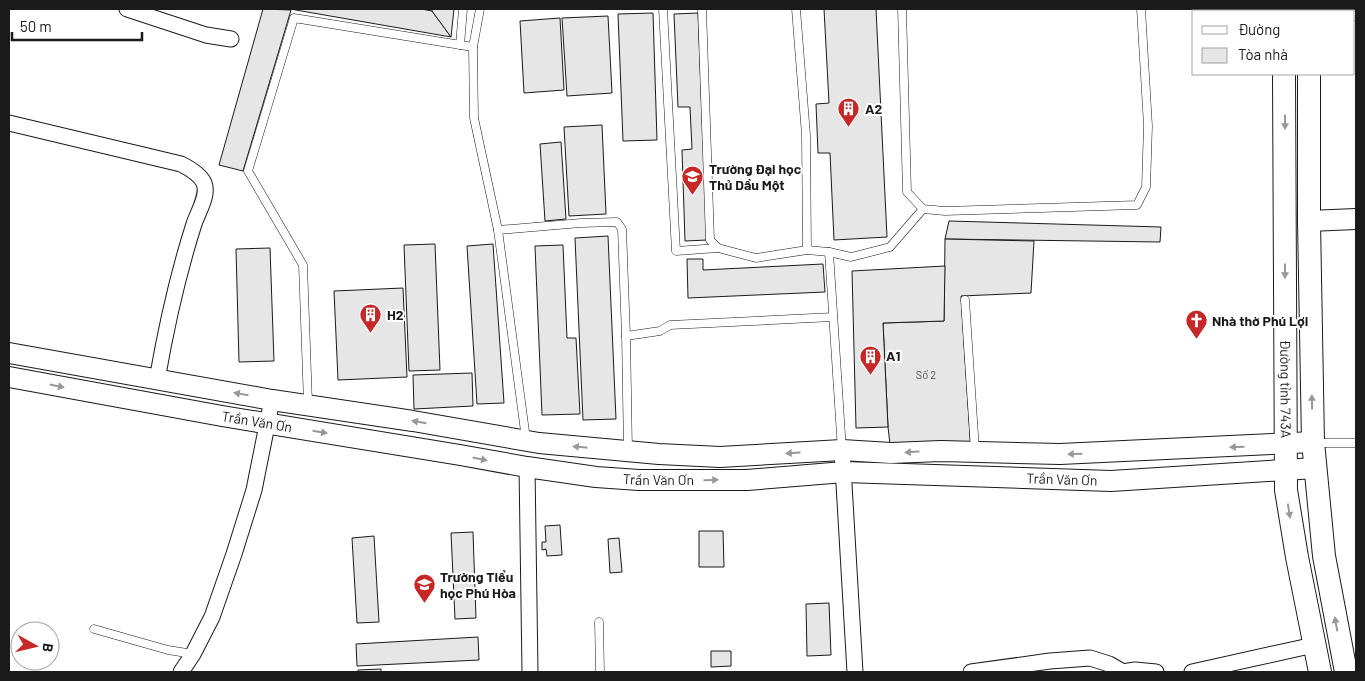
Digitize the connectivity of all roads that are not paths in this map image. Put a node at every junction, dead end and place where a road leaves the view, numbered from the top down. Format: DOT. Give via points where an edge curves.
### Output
graph roads {
  1 [pos="127,9"];
  2 [pos="463,9"];
  3 [pos="480,9"];
  4 [pos="662,9"];
  5 [pos="702,9"];
  6 [pos="796,9"];
  7 [pos="902,9"];
  8 [pos="1141,9"];
  9 [pos="231,39"];
  10 [pos="460,45"];
  11 [pos="473,47"];
  12 [pos="1284,75"];
  13 [pos="1309,75"];
  14 [pos="9,123"];
  15 [pos="923,209"];
  16 [pos="1356,219"];
  17 [pos="1309,221"];
  18 [pos="1285,223"];
  19 [pos="498,230"];
  20 [pos="718,248"];
  21 [pos="807,250"];
  22 [pos="828,252"];
  23 [pos="965,300"];
  24 [pos="833,317"];
  25 [pos="626,336"];
  26 [pos="9,353"];
  27 [pos="9,377"];
  28 [pos="157,380"];
  29 [pos="272,400"];
  30 [pos="308,405"];
  31 [pos="267,423"];
  32 [pos="526,440"];
  33 [pos="1313,442"];
  34 [pos="1356,443"];
  35 [pos="1286,445"];
  36 [pos="842,450"];
  37 [pos="628,452"];
  38 [pos="975,452"];
  39 [pos="527,467"];
  40 [pos="1316,468"];
  41 [pos="1286,471"];
  42 [pos="844,472"];
  43 [pos="600,622"];
  44 [pos="94,629"];
  45 [pos="1314,645"];
  46 [pos="187,666"];
  47 [pos="530,672"];
  48 [pos="600,672"];
  49 [pos="855,672"];
  50 [pos="971,672"];
  51 [pos="1156,672"];
  52 [pos="1192,672"];
  53 [pos="1320,672"];
  54 [pos="1346,672"];
  1 -- 9 [label="street" via="206,35"];
  2 -- 10 [label="lane"];
  3 -- 11 [label="lane"];
  4 -- 20 [label="lane" via="676,251"];
  5 -- 20 [label="lane" via="710,240"];
  6 -- 21 [label="lane" via="806,135"];
  7 -- 15 [label="lane" via="907,192"];
  8 -- 15 [label="lane" via="1148,135 1146,187 1137,205"];
  10 -- 11 [label="lane"];
  10 -- 30 [label="lane" via="294,18 248,171 303,265"];
  11 -- 19 [label="lane" via="474,118"];
  12 -- 18 [label="main road, Đường tỉnh 743A, one-way"];
  13 -- 17 [label="main road, Đường tỉnh 743A"];
  14 -- 28 [label="street" via="181,164 193,171 204,184 204,195 164,338"];
  15 -- 22 [label="lane" via="890,247 851,257"];
  16 -- 17 [label="street"];
  17 -- 18 [label="street"];
  33 -- 17 [label="main road, Đường tỉnh 743A, one-way"];
  18 -- 35 [label="main road, Đường tỉnh 743A, one-way"];
  19 -- 25 [label="lane" via="617,222 622,229"];
  19 -- 32 [label="lane"];
  20 -- 21 [label="lane" via="756,258"];
  21 -- 22 [label="lane"];
  22 -- 24 [label="lane"];
  23 -- 38 [label="lane"];
  24 -- 25 [label="lane" via="670,325 660,331"];
  24 -- 36 [label="lane"];
  25 -- 37 [label="lane"];
  26 -- 28 [label="street, Trần Văn Ơn"];
  27 -- 31 [label="street, Trần Văn Ơn, one-way"];
  29 -- 28 [label="street, Trần Văn Ơn, one-way"];
  29 -- 30 [label="street, Trần Văn Ơn"];
  29 -- 31 [label="street"];
  32 -- 30 [label="street, Trần Văn Ơn, one-way"];
  31 -- 39 [label="street, Trần Văn Ơn, one-way"];
  31 -- 46 [label="street" via="254,490 234,554 212,617"];
  37 -- 32 [label="street, Trần Văn Ơn, one-way"];
  33 -- 34 [label="lane"];
  33 -- 35 [label="street, Trần Văn Ơn"];
  33 -- 40 [label="main road, Đường tỉnh 743A"];
  35 -- 38 [label="street, Trần Văn Ơn, one-way" via="1060,454"];
  35 -- 41 [label="main road, Đường tỉnh 743A"];
  36 -- 37 [label="street, Trần Văn Ơn, one-way" via="720,456"];
  38 -- 36 [label="street, Trần Văn Ơn, one-way"];
  36 -- 42 [label="street"];
  39 -- 42 [label="street, Trần Văn Ơn, one-way" via="596,477 679,481"];
  39 -- 47 [label="street"];
  40 -- 41 [label="street, Trần Văn Ơn"];
  54 -- 40 [label="main road, Đường tỉnh 743A, one-way" via="1324,556"];
  41 -- 42 [label="street, Trần Văn Ơn" via="1111,481"];
  41 -- 45 [label="main road, Đường tỉnh 743A, one-way" via="1286,490"];
  42 -- 49 [label="street"];
  43 -- 48 [label="lane"];
  44 -- 46 [label="lane" via="168,650"];
  45 -- 52 [label="street"];
  45 -- 53 [label="main road, Đường tỉnh 743A"];
  50 -- 51 [label="street" via="1090,658 1123,672"];
}
